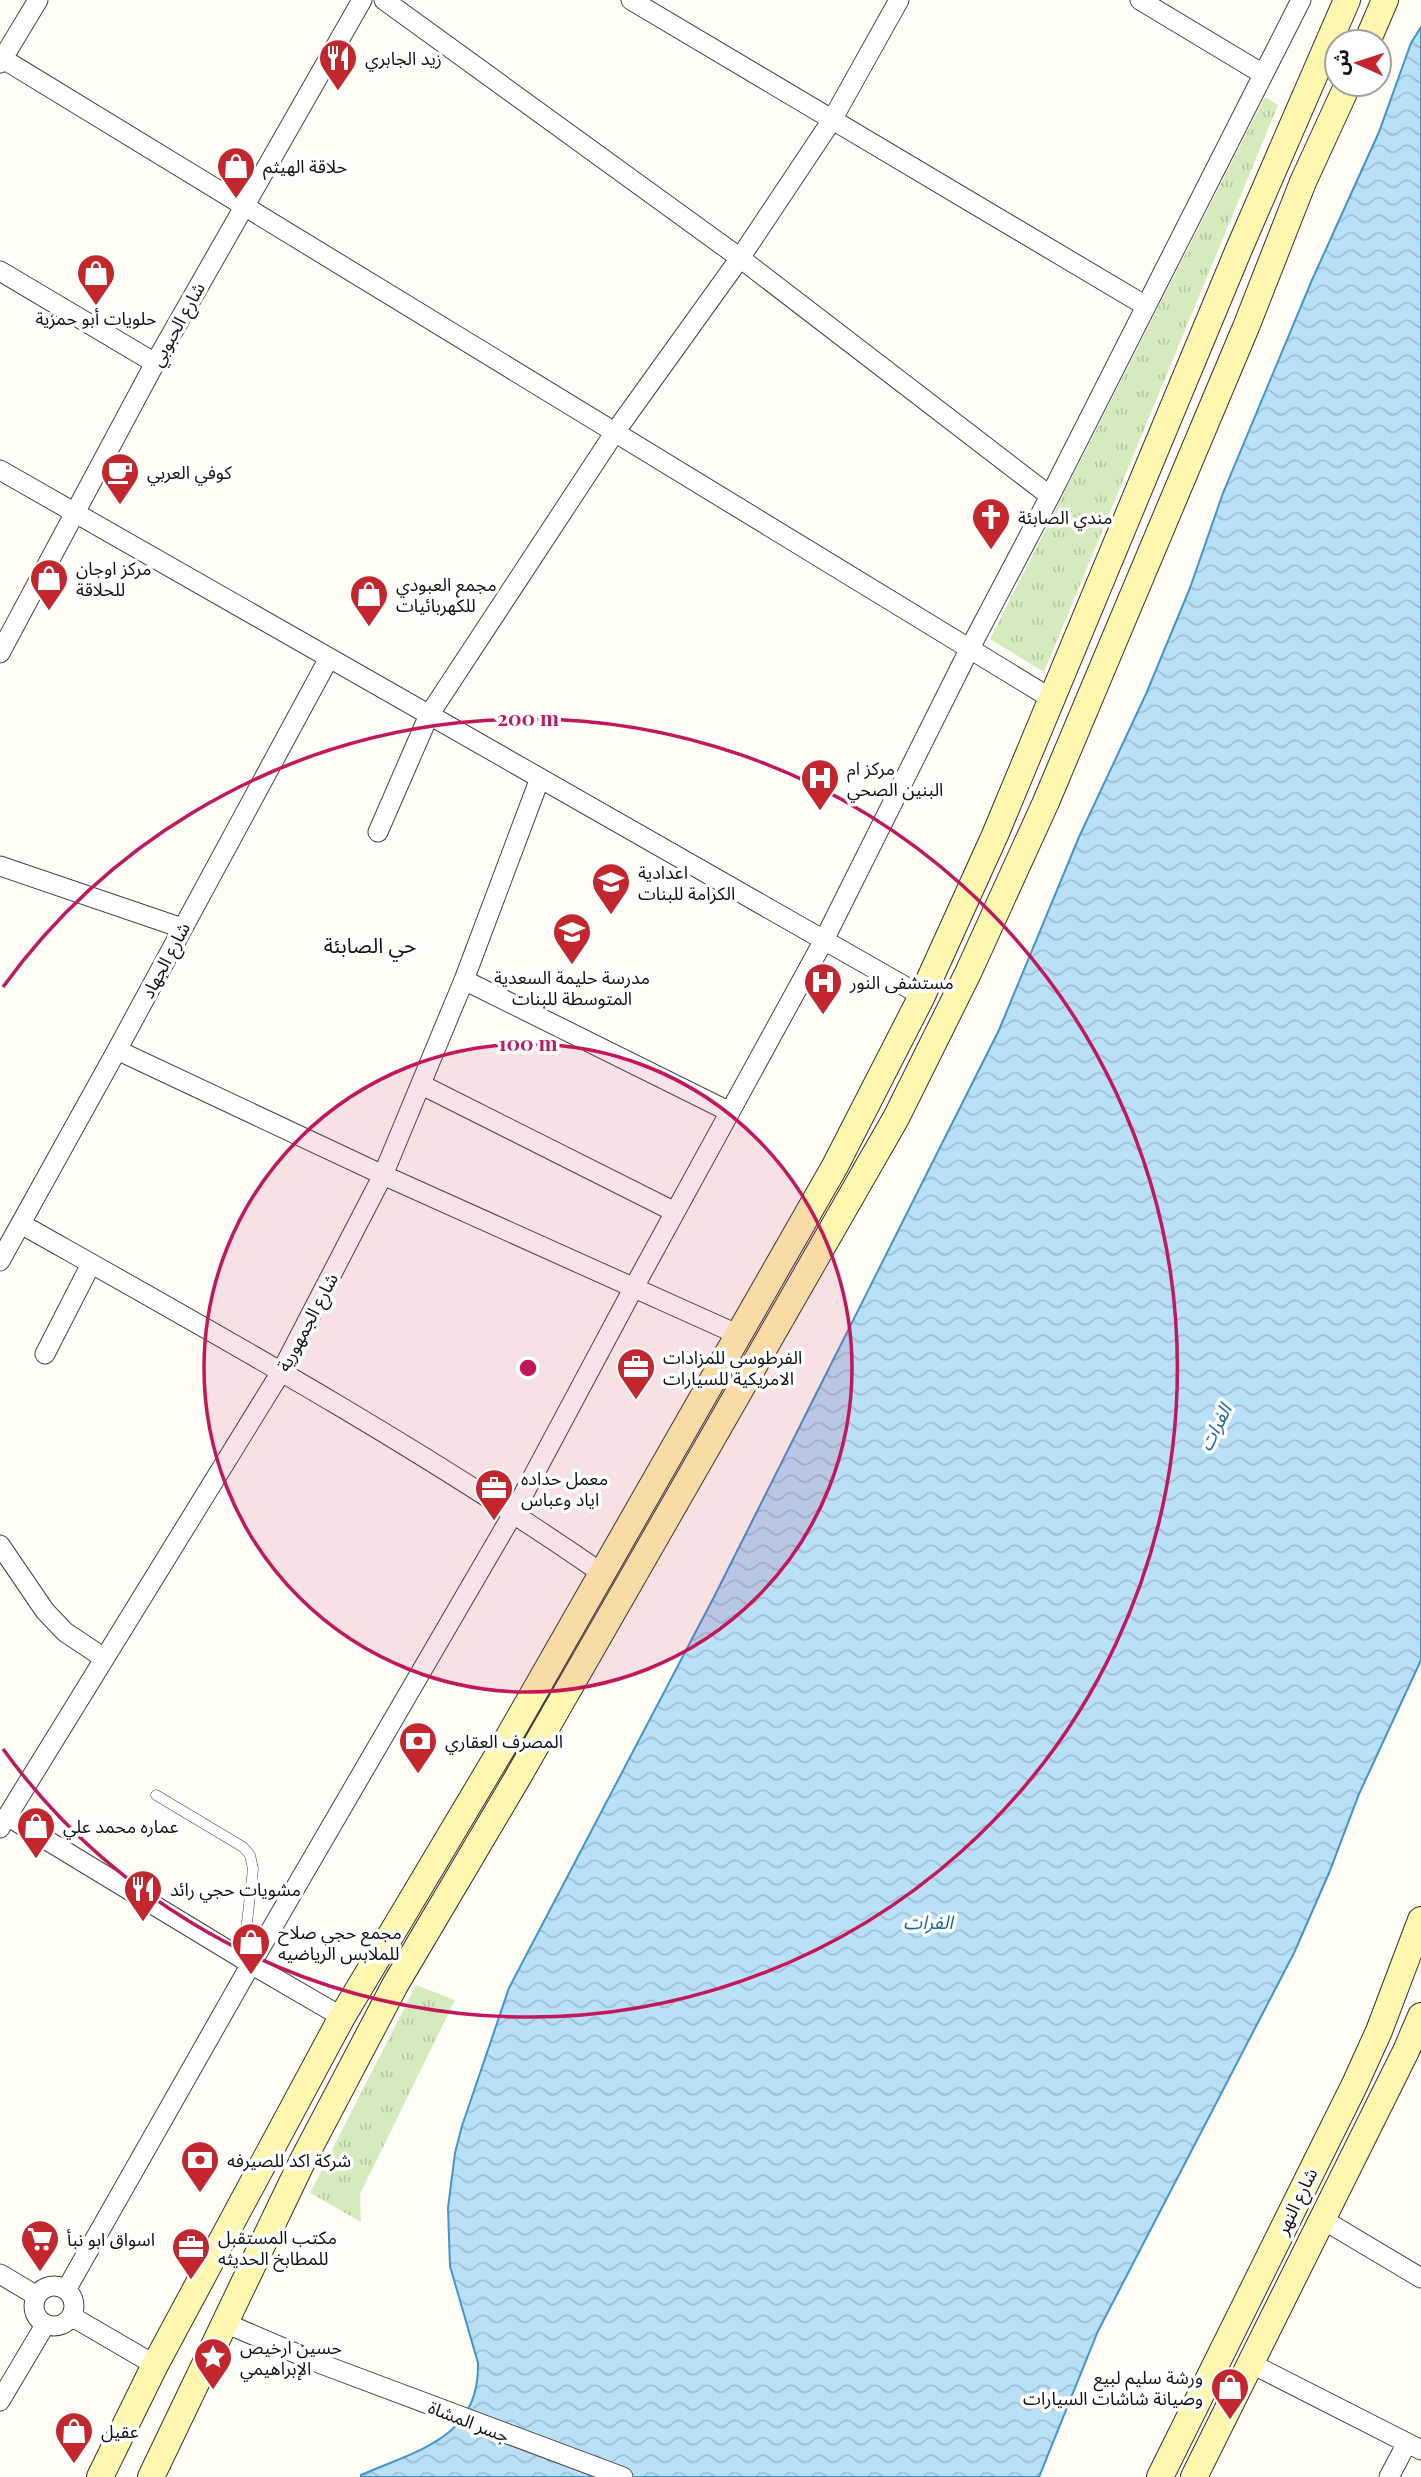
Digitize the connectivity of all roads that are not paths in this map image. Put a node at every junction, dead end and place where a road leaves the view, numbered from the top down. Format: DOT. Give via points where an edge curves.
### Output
graph roads {
  1 [pos="38,0"];
  2 [pos="362,0"];
  3 [pos="384,0"];
  4 [pos="631,0"];
  5 [pos="899,0"];
  6 [pos="1140,0"];
  7 [pos="1301,0"];
  8 [pos="1385,0"];
  9 [pos="1343,8"];
  10 [pos="1362,28"];
  11 [pos="1373,28"];
  12 [pos="1,60"];
  13 [pos="1263,74"];
  14 [pos="1342,98"];
  15 [pos="832,120"];
  16 [pos="245,204"];
  17 [pos="740,258"];
  18 [pos="0,271"];
  19 [pos="1146,306"];
  20 [pos="155,363"];
  21 [pos="615,432"];
  22 [pos="0,470"];
  23 [pos="1050,496"];
  24 [pos="76,513"];
  25 [pos="970,648"];
  26 [pos="0,653"];
  27 [pos="329,657"];
  28 [pos="1052,699"];
  29 [pos="429,715"];
  30 [pos="540,778"];
  31 [pos="378,832"];
  32 [pos="0,866"];
  33 [pos="182,928"];
  34 [pos="824,940"];
  35 [pos="464,980"];
  36 [pos="922,996"];
  37 [pos="117,1051"];
  38 [pos="422,1085"];
  39 [pos="730,1112"];
  40 [pos="383,1175"];
  41 [pos="675,1212"];
  42 [pos="21,1224"];
  43 [pos="0,1261"];
  44 [pos="91,1264"];
  45 [pos="633,1289"];
  46 [pos="739,1335"];
  47 [pos="45,1354"];
  48 [pos="281,1372"];
  49 [pos="666,1462"];
  50 [pos="690,1478"];
  51 [pos="514,1512"];
  52 [pos="0,1545"];
  53 [pos="603,1574"];
  54 [pos="104,1658"];
  55 [pos="156,1795"];
  56 [pos="4,1822"];
  57 [pos="1421,1920"];
  58 [pos="247,1962"];
  59 [pos="342,2017"];
  60 [pos="1420,2020"];
  61 [pos="1341,2110"];
  62 [pos="1367,2126"];
  63 [pos="1322,2219"];
  64 [pos="0,2274"];
  65 [pos="1421,2278"];
  66 [pos="66,2290"];
  67 [pos="37,2296"];
  68 [pos="71,2316"];
  69 [pos="225,2323"];
  70 [pos="45,2325"];
  71 [pos="1250,2363"];
  72 [pos="155,2365"];
  73 [pos="0,2401"];
  74 [pos="1414,2446"];
  75 [pos="100,2477"];
  76 [pos="151,2477"];
  77 [pos="623,2477"];
  78 [pos="1160,2477"];
  79 [pos="1194,2477"];
  80 [pos="1389,2477"];
  1 -- 12 [label="street"];
  2 -- 16 [label="street, شارع الحبوبي"];
  3 -- 17 [label="street"];
  4 -- 15 [label="street"];
  5 -- 15 [label="street"];
  6 -- 13 [label="street"];
  7 -- 13 [label="street"];
  8 -- 11 [label="main road"];
  9 -- 10 [label="main road"];
  9 -- 28 [label="main road"];
  12 -- 16 [label="street"];
  13 -- 19 [label="street"];
  14 -- 50 [label="main road" via="1083,715 968,974 897,1118"];
  15 -- 17 [label="street"];
  15 -- 19 [label="street"];
  16 -- 20 [label="street, شارع الحبوبي"];
  16 -- 21 [label="street"];
  17 -- 21 [label="street"];
  17 -- 23 [label="street"];
  18 -- 20 [label="street"];
  19 -- 23 [label="street"];
  20 -- 24 [label="street, شارع الحبوبي"];
  21 -- 25 [label="street"];
  21 -- 29 [label="street"];
  22 -- 24 [label="street"];
  23 -- 25 [label="street"];
  24 -- 26 [label="street, شارع الحبوبي"];
  24 -- 27 [label="street"];
  25 -- 28 [label="street"];
  25 -- 34 [label="street"];
  27 -- 29 [label="street"];
  27 -- 33 [label="street, شارع الجهاد"];
  28 -- 36 [label="main road"];
  29 -- 30 [label="street"];
  29 -- 31 [label="street"];
  30 -- 34 [label="street"];
  30 -- 35 [label="street, شارع الجمهورية"];
  32 -- 33 [label="street"];
  33 -- 37 [label="street, شارع الجهاد"];
  34 -- 36 [label="street"];
  34 -- 39 [label="street"];
  35 -- 38 [label="street, شارع الجمهورية"];
  35 -- 39 [label="street"];
  36 -- 46 [label="main road" via="835,1166"];
  37 -- 40 [label="street"];
  37 -- 42 [label="street, شارع الجهاد"];
  38 -- 40 [label="street, شارع الجمهورية"];
  38 -- 41 [label="street"];
  39 -- 41 [label="street"];
  40 -- 45 [label="street"];
  40 -- 48 [label="street, شارع الجمهورية"];
  41 -- 45 [label="street"];
  42 -- 43 [label="street, شارع الجهاد"];
  42 -- 44 [label="street"];
  44 -- 47 [label="street"];
  44 -- 48 [label="street"];
  45 -- 46 [label="street"];
  45 -- 51 [label="street"];
  46 -- 49 [label="main road"];
  48 -- 51 [label="street"];
  48 -- 54 [label="street, شارع الجمهورية"];
  49 -- 50 [label="main road"];
  49 -- 53 [label="main road"];
  50 -- 69 [label="main road" via="395,1985"];
  51 -- 53 [label="street"];
  51 -- 58 [label="street"];
  52 -- 54 [label="street" via="45,1611 65,1632"];
  53 -- 59 [label="main road"];
  54 -- 56 [label="street, شارع الجمهورية"];
  55 -- 58 [label="lane" via="250,1855"];
  56 -- 58 [label="street"];
  57 -- 61 [label="main road, شارع النهر" via="1379,2031"];
  58 -- 59 [label="street"];
  58 -- 66 [label="street"];
  59 -- 72 [label="main road"];
  60 -- 62 [label="main road, شارع النهر"];
  61 -- 62 [label="main road"];
  61 -- 78 [label="main road, شارع النهر"];
  62 -- 63 [label="main road, شارع النهر"];
  63 -- 65 [label="street"];
  63 -- 71 [label="main road, شارع النهر"];
  64 -- 67 [label="street"];
  66 -- 67 [label="street" via="47,2288"];
  66 -- 68 [label="street" via="74,2302"];
  67 -- 70 [label="street" via="34,2309"];
  68 -- 70 [label="street" via="57,2326"];
  68 -- 72 [label="street"];
  69 -- 76 [label="main road"];
  69 -- 77 [label="street, جسر المشاة" via="316,2362"];
  70 -- 73 [label="street"];
  71 -- 74 [label="street"];
  71 -- 79 [label="main road, شارع النهر"];
  72 -- 75 [label="main road"];
  74 -- 80 [label="street"];
}
